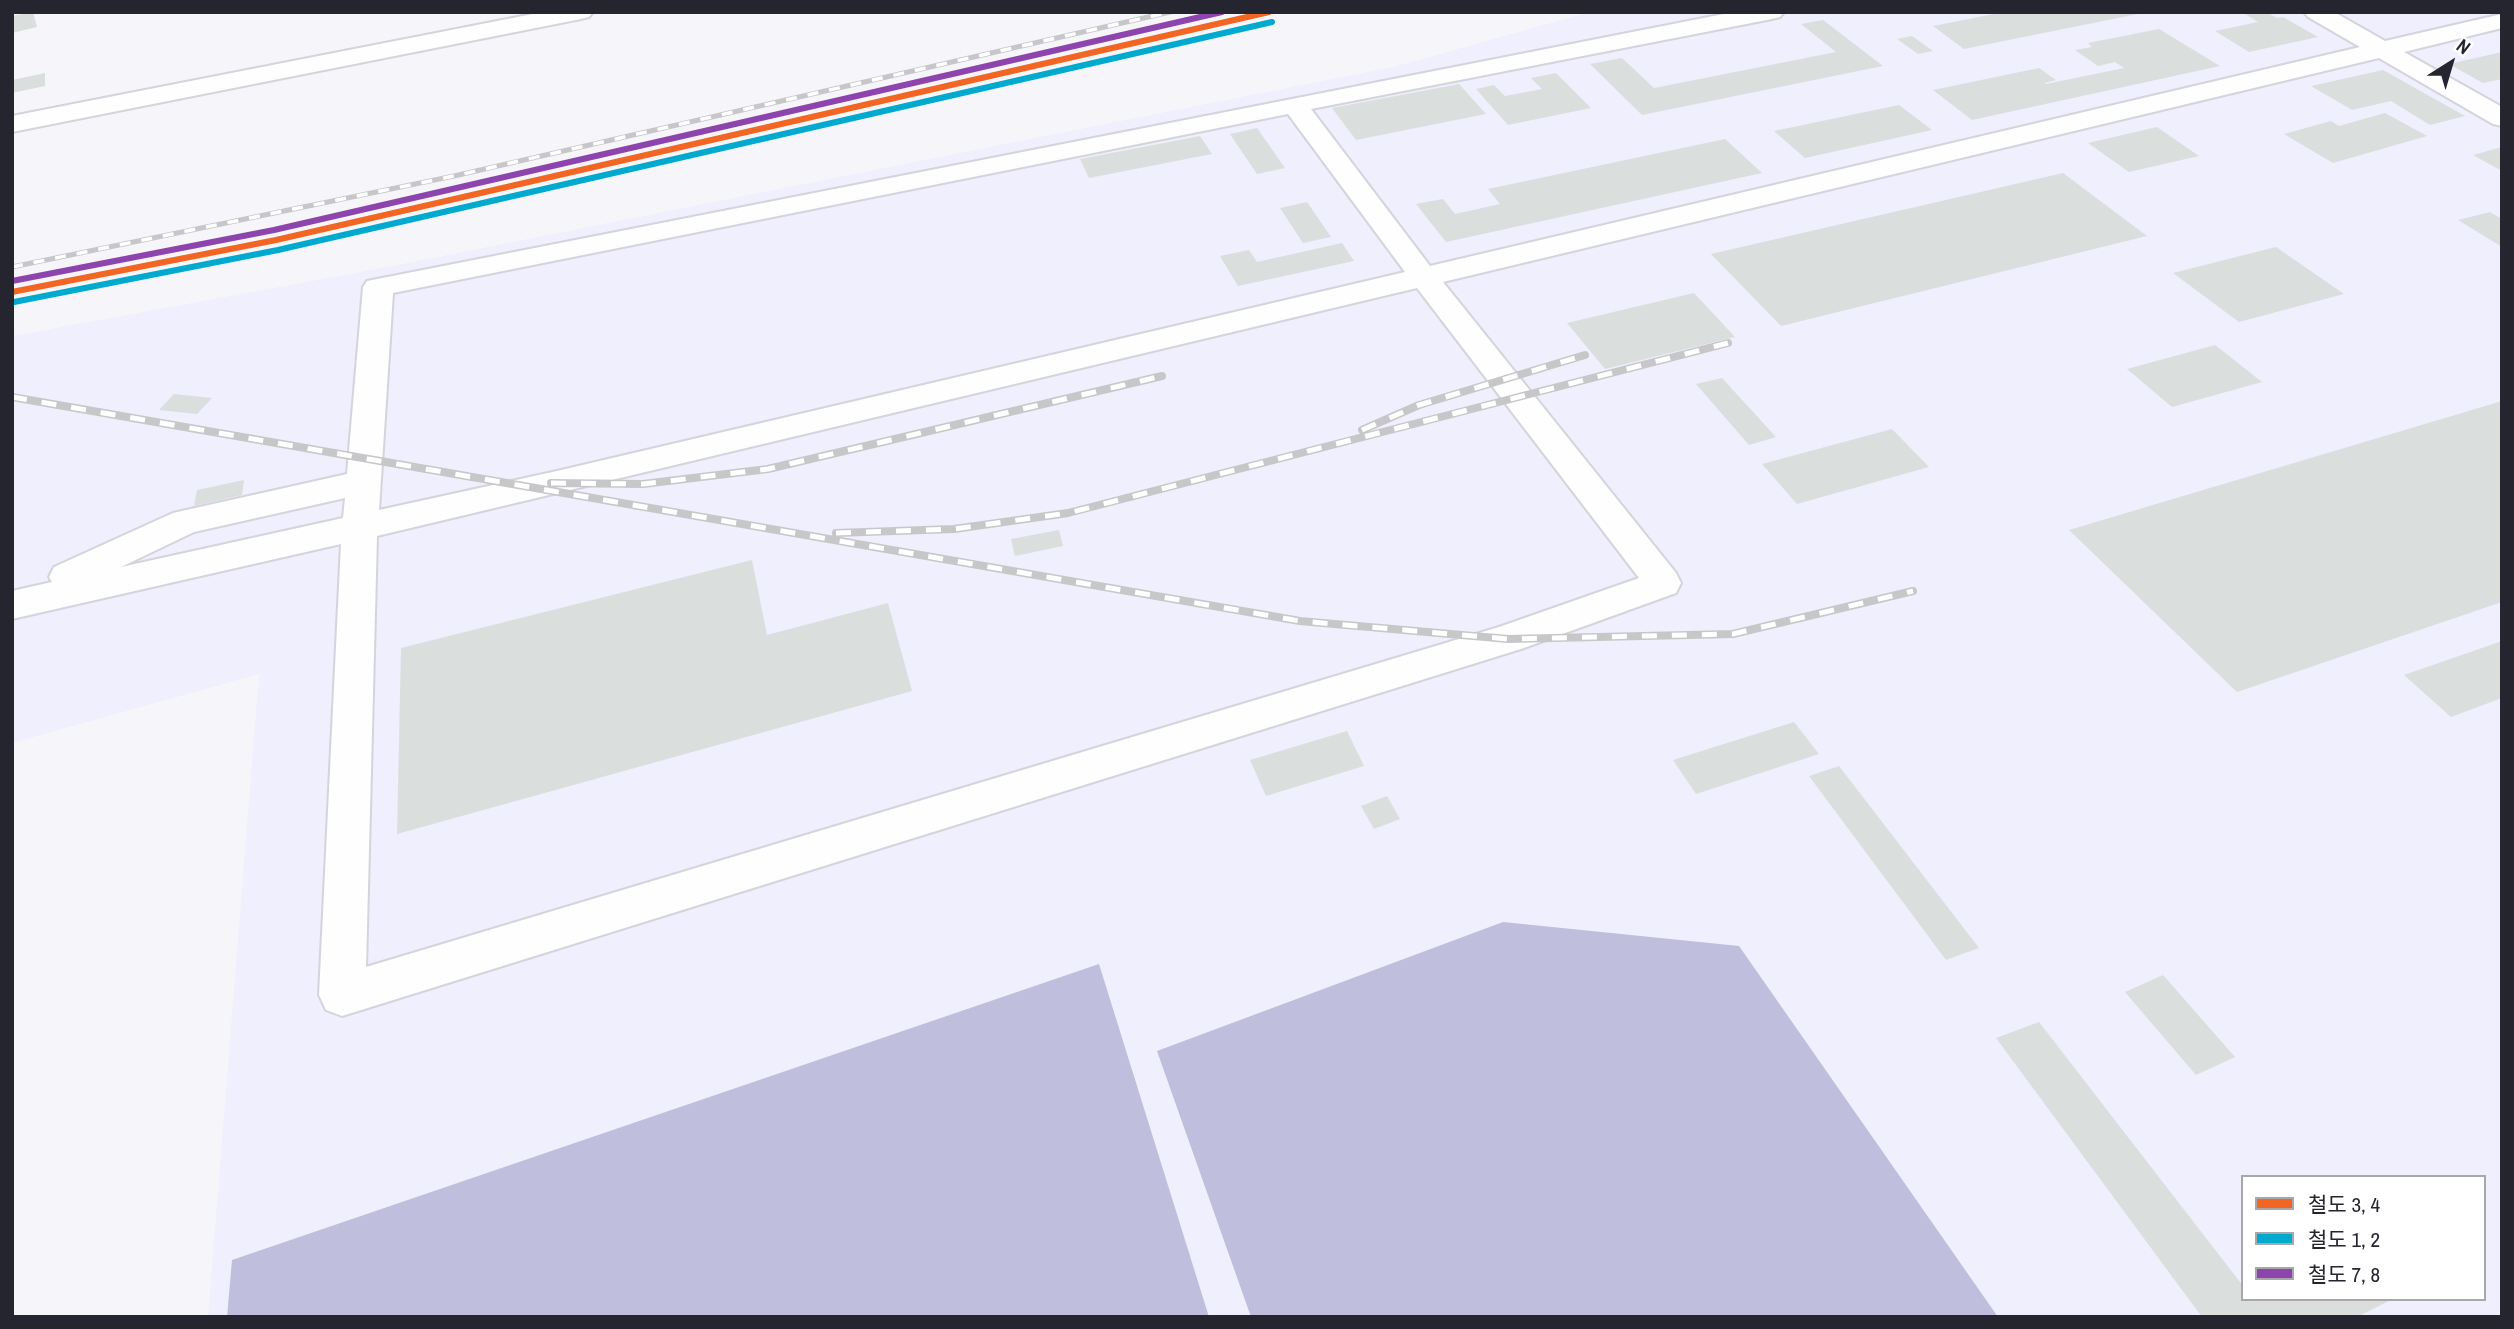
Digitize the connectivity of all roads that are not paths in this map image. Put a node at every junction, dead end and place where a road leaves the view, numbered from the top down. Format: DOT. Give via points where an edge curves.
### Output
graph roads {
  1 [pos="581,12"];
  2 [pos="1772,12"];
  3 [pos="2316,12"];
  4 [pos="2502,21"];
  5 [pos="2384,51"];
  6 [pos="1294,105"];
  7 [pos="2502,118"];
  8 [pos="12,124"];
  9 [pos="1423,276"];
  10 [pos="364,482"];
  11 [pos="360,527"];
  12 [pos="12,604"];
  1 -- 8 [label="main road"];
  2 -- 6 [label="main road"];
  3 -- 5 [label="main road"];
  4 -- 5 [label="main road"];
  5 -- 7 [label="main road"];
  5 -- 9 [label="main road"];
  6 -- 9 [label="main road"];
  6 -- 10 [label="main road" via="378,287"];
  9 -- 11 [label="main road"];
  9 -- 11 [label="main road" via="1663,583 1508,639 342,996"];
  10 -- 11 [label="main road"];
  10 -- 12 [label="main road" via="185,522"];
  11 -- 12 [label="main road"];
}
